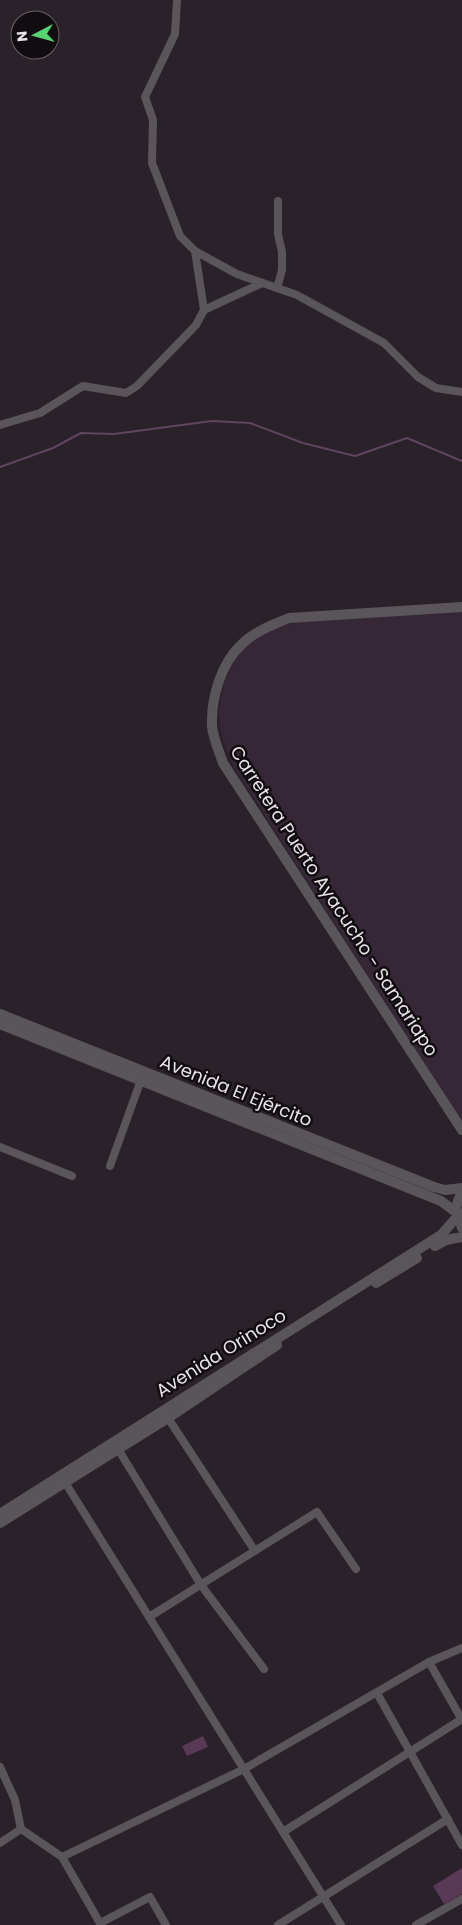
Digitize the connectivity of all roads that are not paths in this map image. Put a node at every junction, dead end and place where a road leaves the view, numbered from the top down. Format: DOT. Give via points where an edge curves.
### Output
graph roads {
  1 [pos="177,0"];
  2 [pos="278,201"];
  3 [pos="195,251"];
  4 [pos="262,282"];
  5 [pos="277,288"];
  6 [pos="204,310"];
  7 [pos="462,392"];
  8 [pos="0,425"];
  9 [pos="462,606"];
  10 [pos="0,1014"];
  11 [pos="0,1024"];
  12 [pos="141,1080"];
  13 [pos="462,1130"];
  14 [pos="0,1147"];
  15 [pos="110,1166"];
  16 [pos="72,1176"];
  17 [pos="462,1189"];
  18 [pos="457,1215"];
  19 [pos="462,1228"];
  20 [pos="462,1237"];
  21 [pos="168,1418"];
  22 [pos="118,1449"];
  23 [pos="62,1479"];
  24 [pos="0,1514"];
  25 [pos="0,1523"];
  26 [pos="255,1551"];
  27 [pos="356,1569"];
  28 [pos="201,1584"];
  29 [pos="149,1618"];
  30 [pos="462,1648"];
  31 [pos="429,1662"];
  32 [pos="264,1669"];
  33 [pos="377,1693"];
  34 [pos="462,1720"];
  35 [pos="410,1752"];
  36 [pos="0,1767"];
  37 [pos="244,1769"];
  38 [pos="448,1819"];
  39 [pos="21,1829"];
  40 [pos="283,1832"];
  41 [pos="0,1843"];
  42 [pos="462,1845"];
  43 [pos="62,1857"];
  44 [pos="324,1897"];
  45 [pos="462,1899"];
  46 [pos="101,1924"];
  47 [pos="166,1925"];
  48 [pos="278,1925"];
  49 [pos="341,1925"];
  50 [pos="416,1925"];
  1 -- 3 [label="street" via="174,34 145,97 153,120 152,163 180,236"];
  2 -- 5 [label="street" via="282,270"];
  3 -- 4 [label="street" via="237,274"];
  3 -- 6 [label="street"];
  4 -- 5 [label="street"];
  4 -- 6 [label="street"];
  5 -- 7 [label="street" via="297,295 384,343 418,377 436,388"];
  6 -- 8 [label="street" via="196,325 137,386 126,393 83,386 40,412"];
  9 -- 13 [label="street, Carretera Puerto Ayacucho - Samariapo" via="289,618 264,628 241,644 228,663 218,684 212,726 223,763"];
  10 -- 17 [label="street, Avenida El Ejército" via="434,1187"];
  11 -- 12 [label="street, Avenida El Ejército"];
  12 -- 15 [label="street"];
  12 -- 18 [label="street, Avenida El Ejército" via="441,1201"];
  14 -- 16 [label="street"];
  17 -- 18 [label="street" via="457,1200"];
  18 -- 19 [label="street"];
  18 -- 23 [label="street, Avenida Orinoco" via="442,1235"];
  20 -- 21 [label="street, Avenida Orinoco" via="446,1240 360,1292"];
  21 -- 22 [label="street, Avenida Orinoco"];
  21 -- 26 [label="street"];
  22 -- 23 [label="street, Avenida Orinoco"];
  22 -- 28 [label="street"];
  23 -- 24 [label="street, Avenida Orinoco"];
  23 -- 25 [label="street, Avenida Orinoco"];
  23 -- 29 [label="street"];
  26 -- 27 [label="street" via="317,1512"];
  26 -- 28 [label="street"];
  28 -- 29 [label="street"];
  28 -- 32 [label="street"];
  29 -- 37 [label="street"];
  30 -- 31 [label="street"];
  31 -- 33 [label="street"];
  31 -- 34 [label="street"];
  33 -- 35 [label="street"];
  33 -- 37 [label="street"];
  34 -- 35 [label="street"];
  35 -- 38 [label="street"];
  35 -- 40 [label="street"];
  36 -- 39 [label="street" via="16,1800"];
  37 -- 40 [label="street"];
  37 -- 43 [label="street"];
  38 -- 42 [label="street"];
  38 -- 44 [label="street"];
  39 -- 41 [label="street"];
  39 -- 43 [label="street"];
  40 -- 44 [label="street"];
  43 -- 46 [label="street"];
  44 -- 48 [label="street"];
  44 -- 49 [label="street"];
  45 -- 50 [label="street"];
  46 -- 47 [label="street" via="150,1897"];
}
